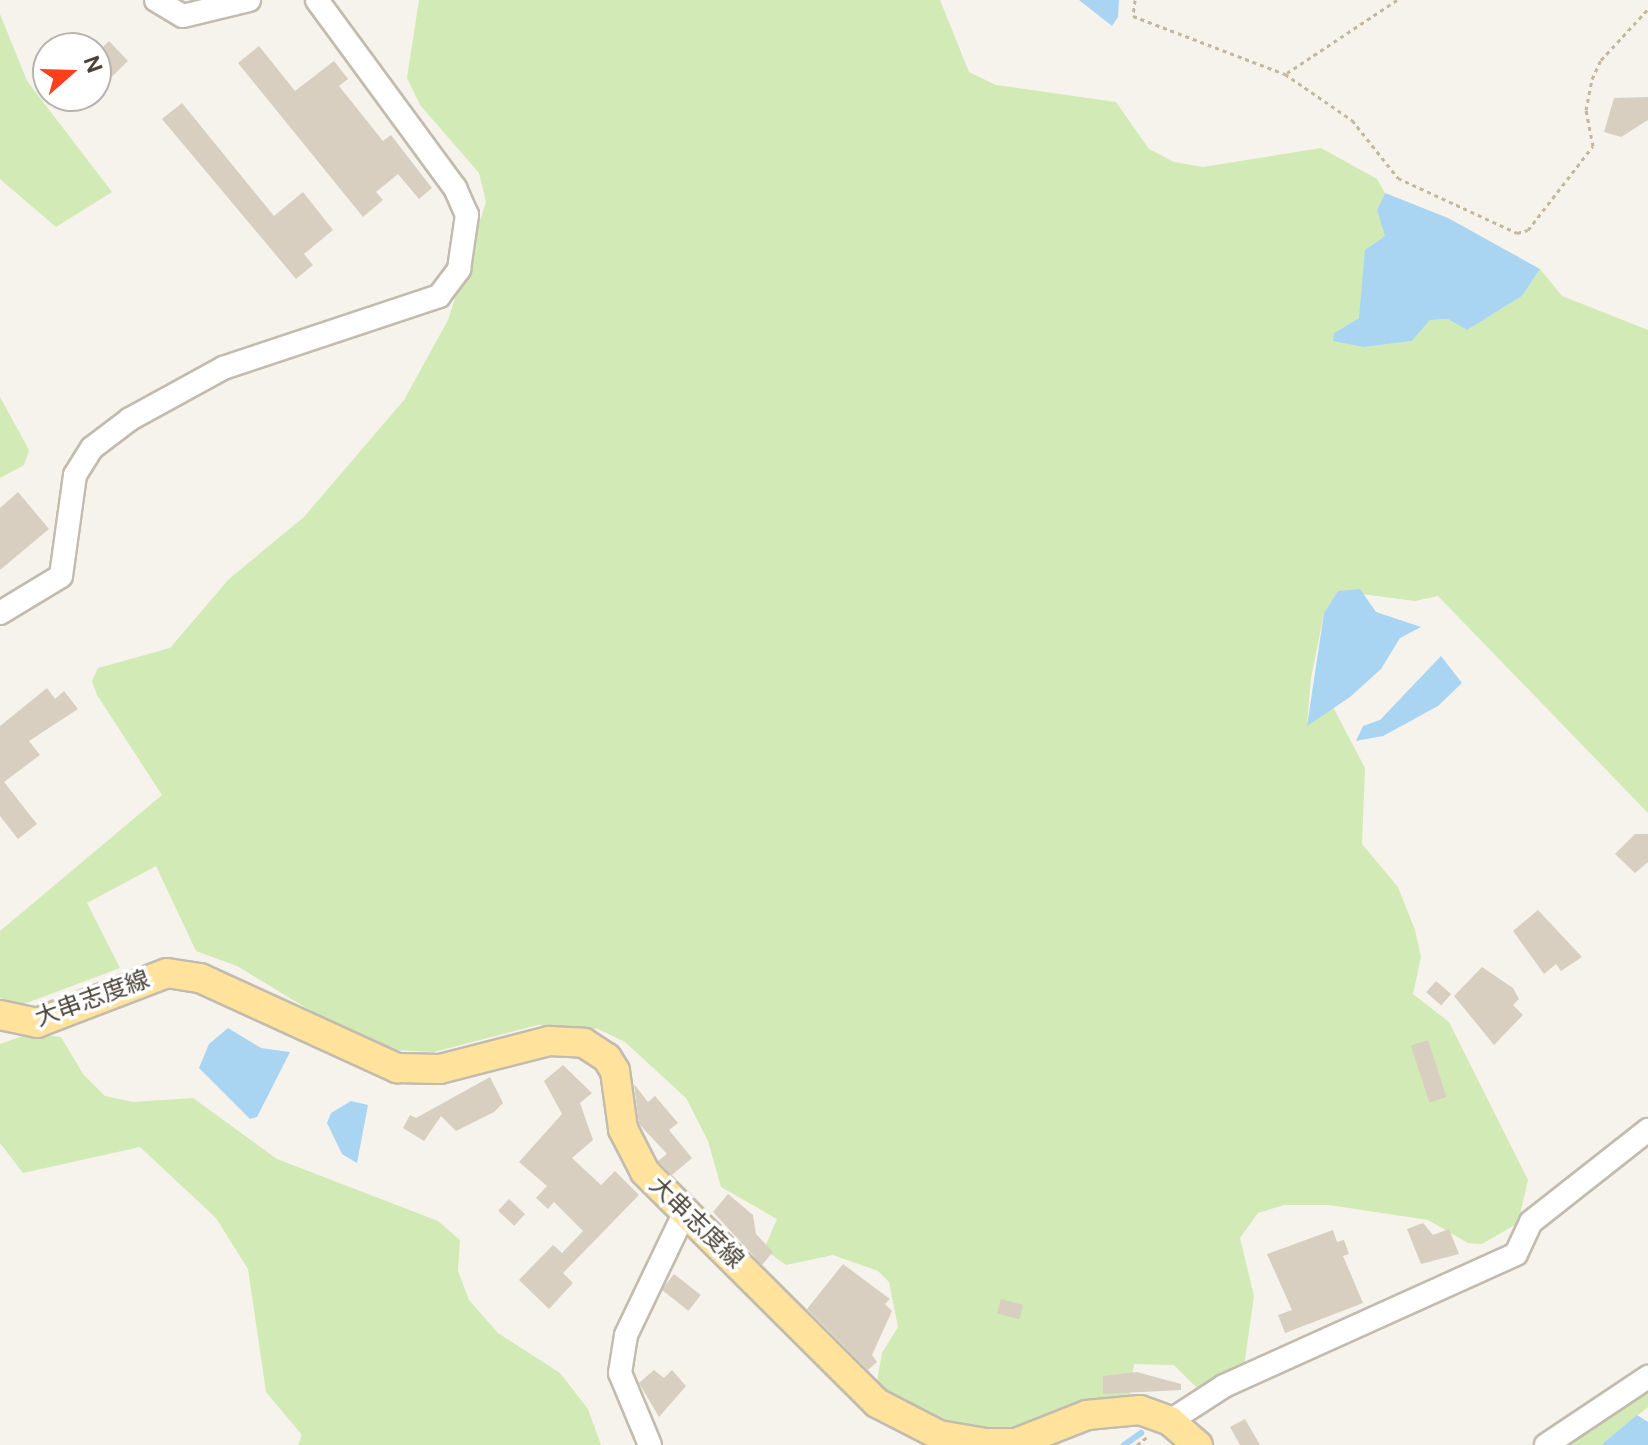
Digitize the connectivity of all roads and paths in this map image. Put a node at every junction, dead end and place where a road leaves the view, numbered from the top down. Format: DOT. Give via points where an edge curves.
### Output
graph roads {
  1 [pos="156,0"];
  2 [pos="249,0"];
  3 [pos="317,0"];
  4 [pos="1135,0"];
  5 [pos="1397,0"];
  6 [pos="1648,9"];
  7 [pos="1285,74"];
  8 [pos="0,613"];
  9 [pos="0,1015"];
  10 [pos="1648,1130"];
  11 [pos="685,1212"];
  12 [pos="1648,1377"];
  13 [pos="1170,1421"];
  14 [pos="650,1445"];
  15 [pos="1198,1445"];
  16 [pos="1546,1445"];
  1 -- 2 [label="street" via="183,16"];
  3 -- 8 [label="street" via="455,188 467,215 459,269 439,296 223,368 130,419 92,448 75,475 61,576"];
  4 -- 7 [label="path" via="1133,16"];
  5 -- 7 [label="path"];
  6 -- 7 [label="path" via="1601,60 1592,79 1586,110 1593,146 1528,230 1517,233 1398,178 1352,120"];
  9 -- 11 [label="main road, 大串志度線" via="37,1023 145,976 167,973 200,978 397,1068 440,1069 523,1045 584,1043 615,1071 633,1152"];
  10 -- 13 [label="street" via="1531,1222 1516,1254 1224,1386"];
  11 -- 13 [label="main road, 大串志度線" via="800,1320 849,1377 905,1421 939,1435 1016,1443 1117,1409"];
  11 -- 14 [label="street" via="626,1335 620,1373"];
  12 -- 16 [label="street"];
  13 -- 15 [label="main road, 大串志度線"];
}
